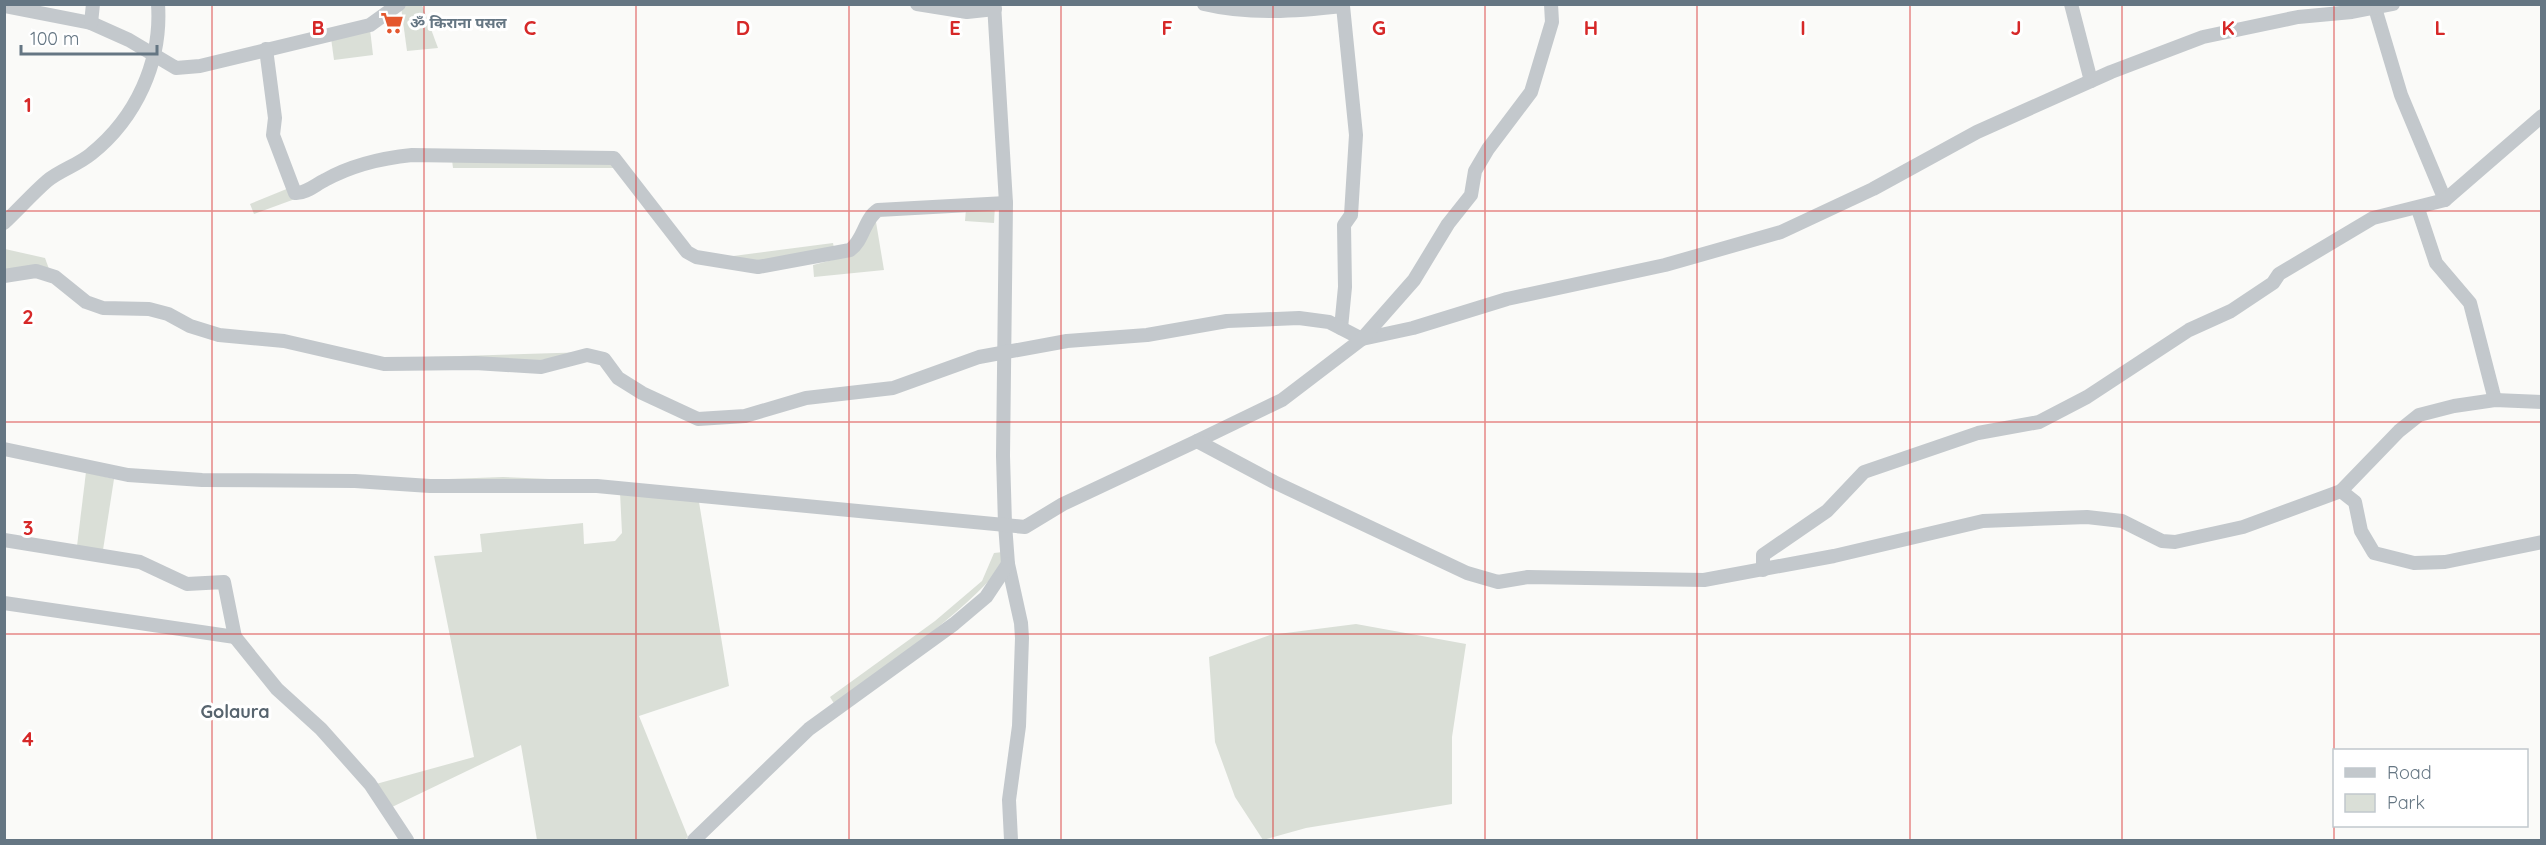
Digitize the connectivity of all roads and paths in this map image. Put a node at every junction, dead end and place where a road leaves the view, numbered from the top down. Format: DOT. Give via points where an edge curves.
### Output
graph roads {
  1 [pos="93,4"];
  2 [pos="158,4"];
  3 [pos="399,4"];
  4 [pos="917,4"];
  5 [pos="1204,4"];
  6 [pos="1551,4"];
  7 [pos="2071,4"];
  8 [pos="2393,4"];
  9 [pos="4,6"];
  10 [pos="994,7"];
  11 [pos="2375,8"];
  12 [pos="91,23"];
  13 [pos="266,49"];
  14 [pos="156,58"];
  15 [pos="2091,81"];
  16 [pos="2541,116"];
  17 [pos="2445,200"];
  18 [pos="1006,203"];
  19 [pos="2418,209"];
  20 [pos="4,223"];
  21 [pos="4,276"];
  22 [pos="1341,328"];
  23 [pos="1362,339"];
  24 [pos="1006,351"];
  25 [pos="2495,400"];
  26 [pos="2541,402"];
  27 [pos="1197,441"];
  28 [pos="4,449"];
  29 [pos="2341,491"];
  30 [pos="1005,524"];
  31 [pos="4,540"];
  32 [pos="2541,542"];
  33 [pos="1008,564"];
  34 [pos="1763,570"];
  35 [pos="4,603"];
  36 [pos="235,637"];
  37 [pos="407,840"];
  38 [pos="694,840"];
  39 [pos="1011,840"];
  1 -- 12 [label="street"];
  2 -- 14 [label="street"];
  3 -- 13 [label="street" via="370,25"];
  4 -- 10 [label="street" via="967,12"];
  5 -- 22 [label="street" via="1229,10 1343,6 1356,135 1351,215 1344,225"];
  6 -- 23 [label="street" via="1552,22 1531,92 1488,148 1475,171 1471,195 1414,280"];
  7 -- 15 [label="street"];
  8 -- 11 [label="street"];
  9 -- 12 [label="street"];
  10 -- 18 [label="street"];
  11 -- 15 [label="street" via="2298,17 2203,37"];
  11 -- 17 [label="street" via="2401,95"];
  12 -- 14 [label="street" via="129,40"];
  13 -- 14 [label="street" via="200,66 176,68"];
  13 -- 18 [label="street" via="275,118 273,135 295,193 301,194 328,178 385,157 614,158 687,252 696,257 758,267 850,250 878,210"];
  14 -- 20 [label="street" via="128,115 91,154 48,180"];
  15 -- 23 [label="street" via="1977,132 1873,189 1781,232 1725,250 1507,299"];
  16 -- 17 [label="street"];
  17 -- 19 [label="street"];
  18 -- 24 [label="street"];
  19 -- 25 [label="street" via="2436,263 2470,303"];
  19 -- 34 [label="street" via="2373,218 2358,226 2279,274 2273,283 2231,312 2189,330 2087,397 2039,422 1977,433 1864,472 1827,511 1762,555"];
  21 -- 24 [label="street" via="36,270 55,277 86,302 103,308 149,309 219,335 284,341 384,364 541,367 587,355 604,359 618,378 642,393 698,419 745,416 806,398 893,388"];
  22 -- 23 [label="street"];
  22 -- 24 [label="street" via="1329,322 1299,318 1227,321 1147,335 1067,341"];
  23 -- 27 [label="street" via="1282,400"];
  24 -- 30 [label="street"];
  25 -- 26 [label="street"];
  25 -- 29 [label="street" via="2419,415 2398,431"];
  27 -- 30 [label="street" via="1063,504 1025,527"];
  27 -- 34 [label="street" via="1416,551 1498,582 1528,578 1704,580"];
  28 -- 30 [label="street" via="128,475 430,486 597,486"];
  29 -- 32 [label="street" via="2355,502 2361,531 2374,553 2414,563 2445,562"];
  29 -- 34 [label="street" via="2243,527 2175,542 2162,541 2121,521 2087,517 1983,521"];
  30 -- 33 [label="street"];
  31 -- 36 [label="street" via="140,562 187,584 224,582"];
  33 -- 38 [label="street" via="986,597 810,729"];
  33 -- 39 [label="street" via="1022,623 1019,726 1010,800"];
  35 -- 36 [label="street"];
  36 -- 37 [label="street" via="277,689 321,729 364,777"];
}
